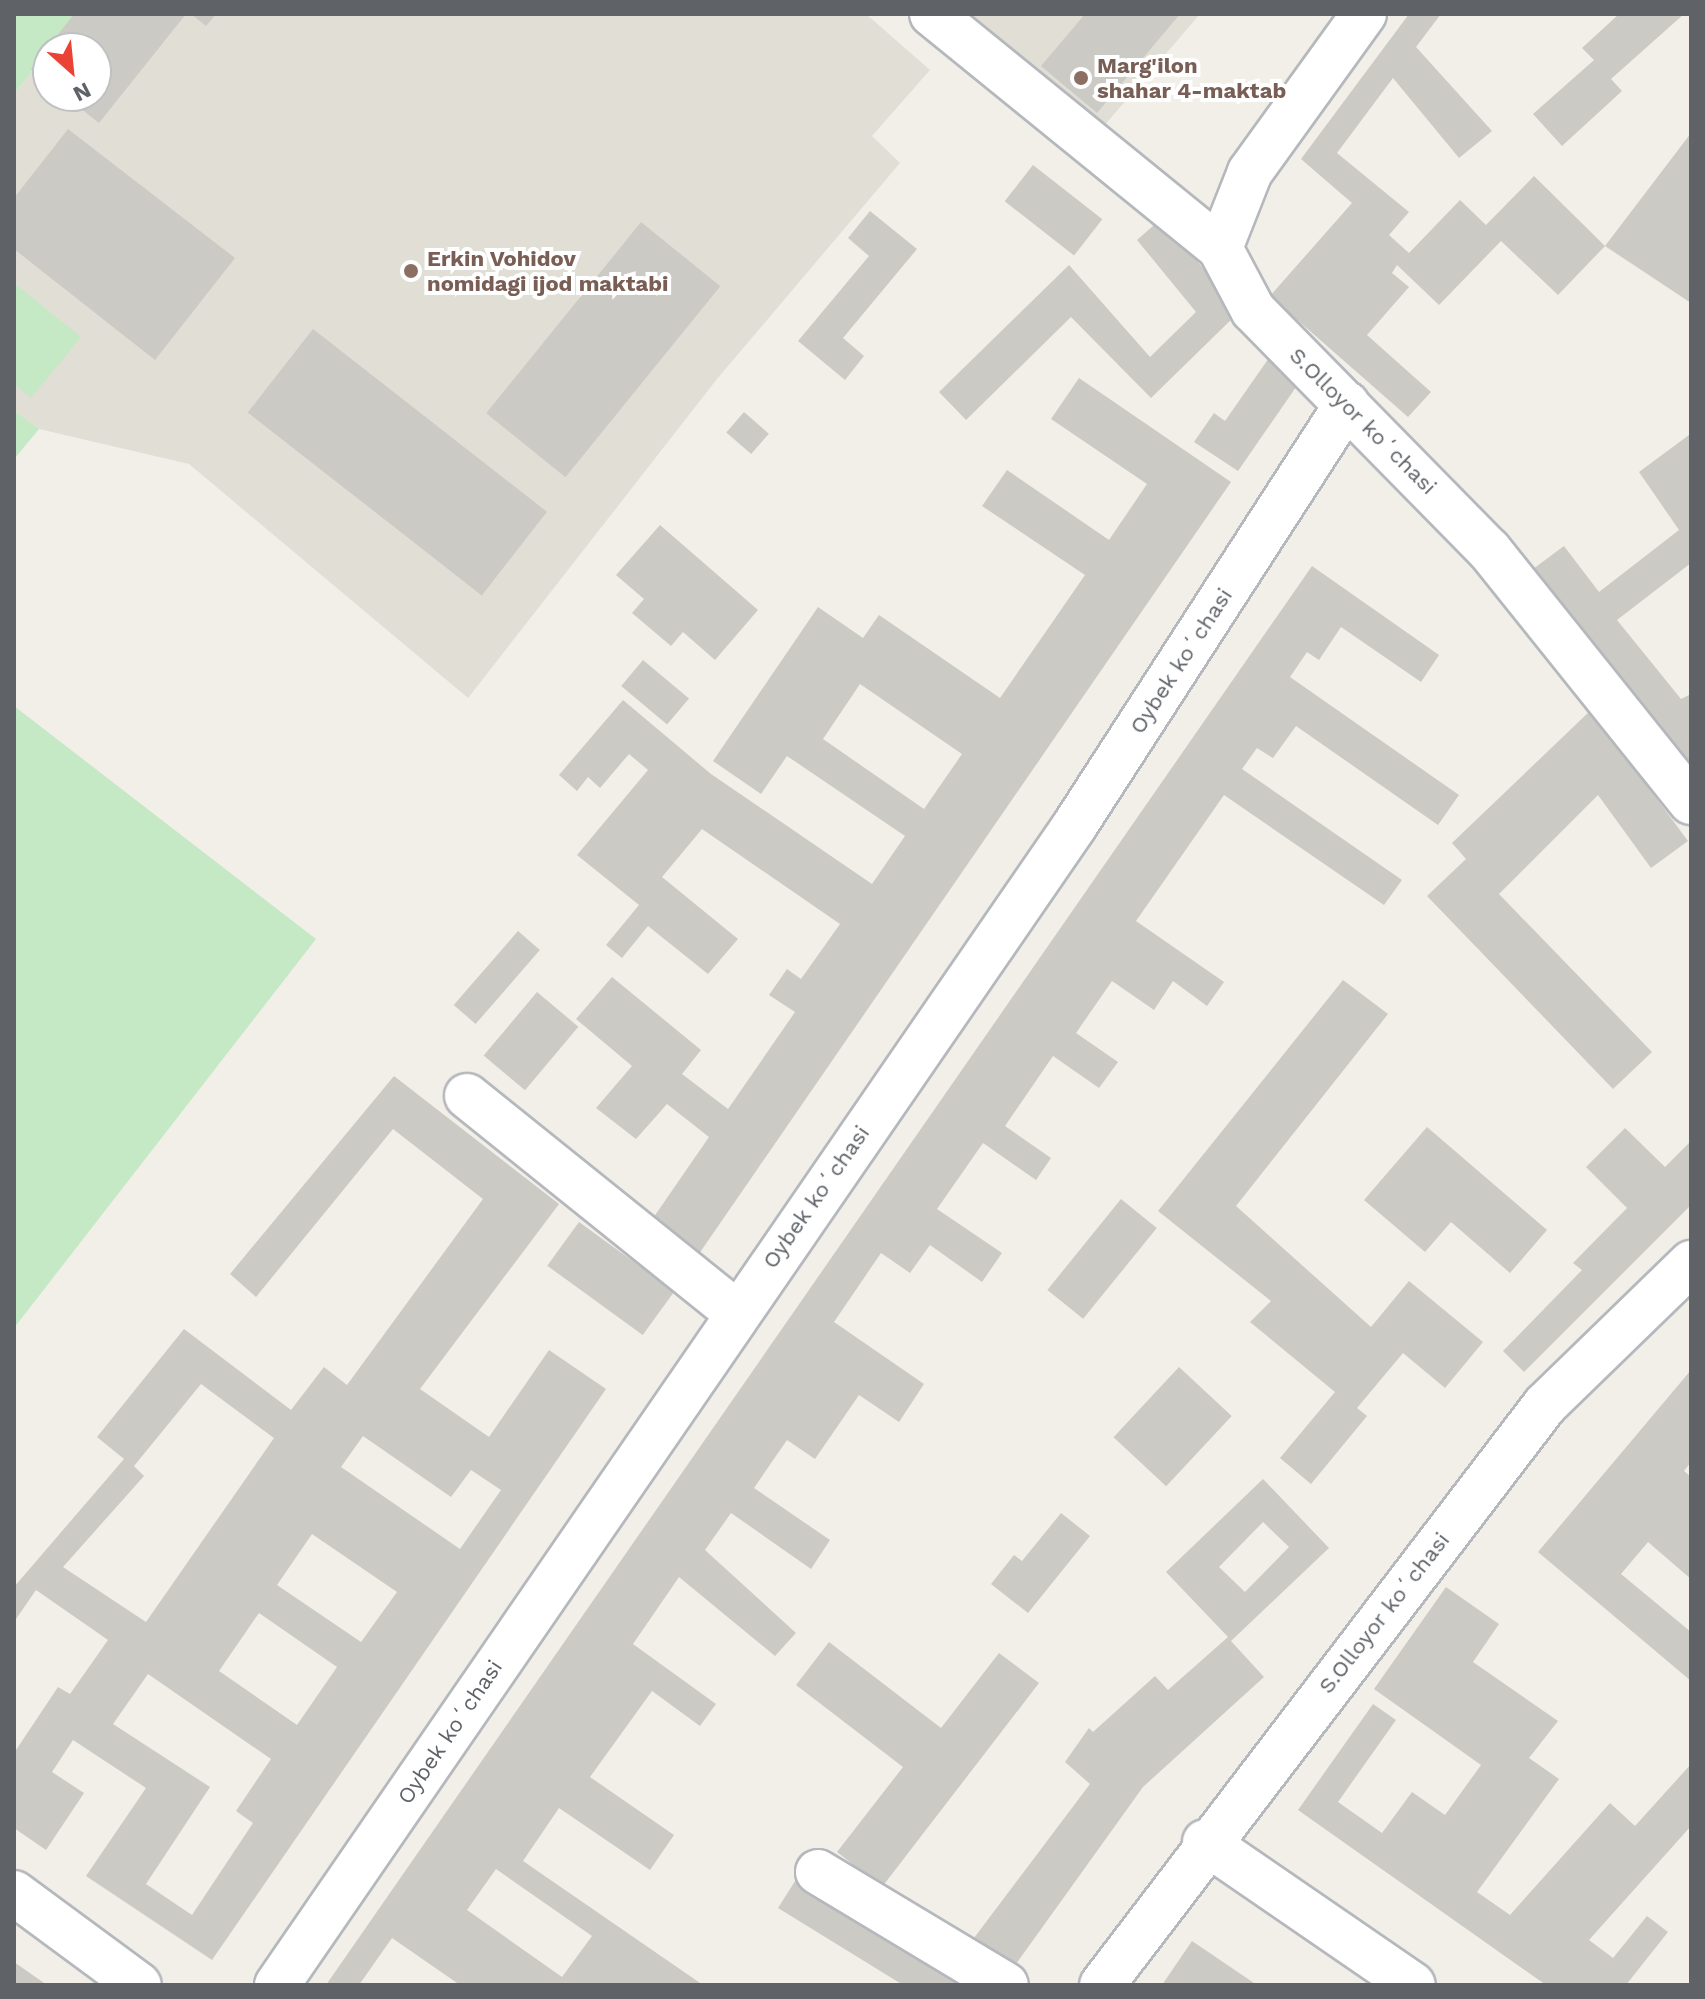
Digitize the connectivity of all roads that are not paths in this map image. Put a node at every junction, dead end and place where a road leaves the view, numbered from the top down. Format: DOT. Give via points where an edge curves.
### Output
graph roads {
  1 [pos="932,14"];
  2 [pos="1364,14"];
  3 [pos="1220,248"];
  4 [pos="1347,404"];
  5 [pos="1691,802"];
  6 [pos="467,1096"];
  7 [pos="1691,1263"];
  8 [pos="736,1312"];
  9 [pos="1205,1842"];
  10 [pos="818,1872"];
  11 [pos="14,1893"];
  12 [pos="139,1985"];
  13 [pos="277,1985"];
  14 [pos="1006,1985"];
  15 [pos="1102,1985"];
  16 [pos="1413,1985"];
  1 -- 3 [label="street"];
  2 -- 3 [label="street" via="1250,172"];
  3 -- 4 [label="street, S.Olloyor koʻchasi" via="1253,310"];
  4 -- 5 [label="street, S.Olloyor koʻchasi" via="1489,550"];
  4 -- 8 [label="street, Oybek koʻchasi" via="1075,825"];
  6 -- 8 [label="street"];
  7 -- 9 [label="street, S.Olloyor koʻchasi" via="1545,1405"];
  8 -- 13 [label="street, Oybek koʻchasi"];
  9 -- 15 [label="street, S.Olloyor koʻchasi"];
  9 -- 16 [label="street"];
  10 -- 14 [label="street"];
  11 -- 12 [label="street"];
}
